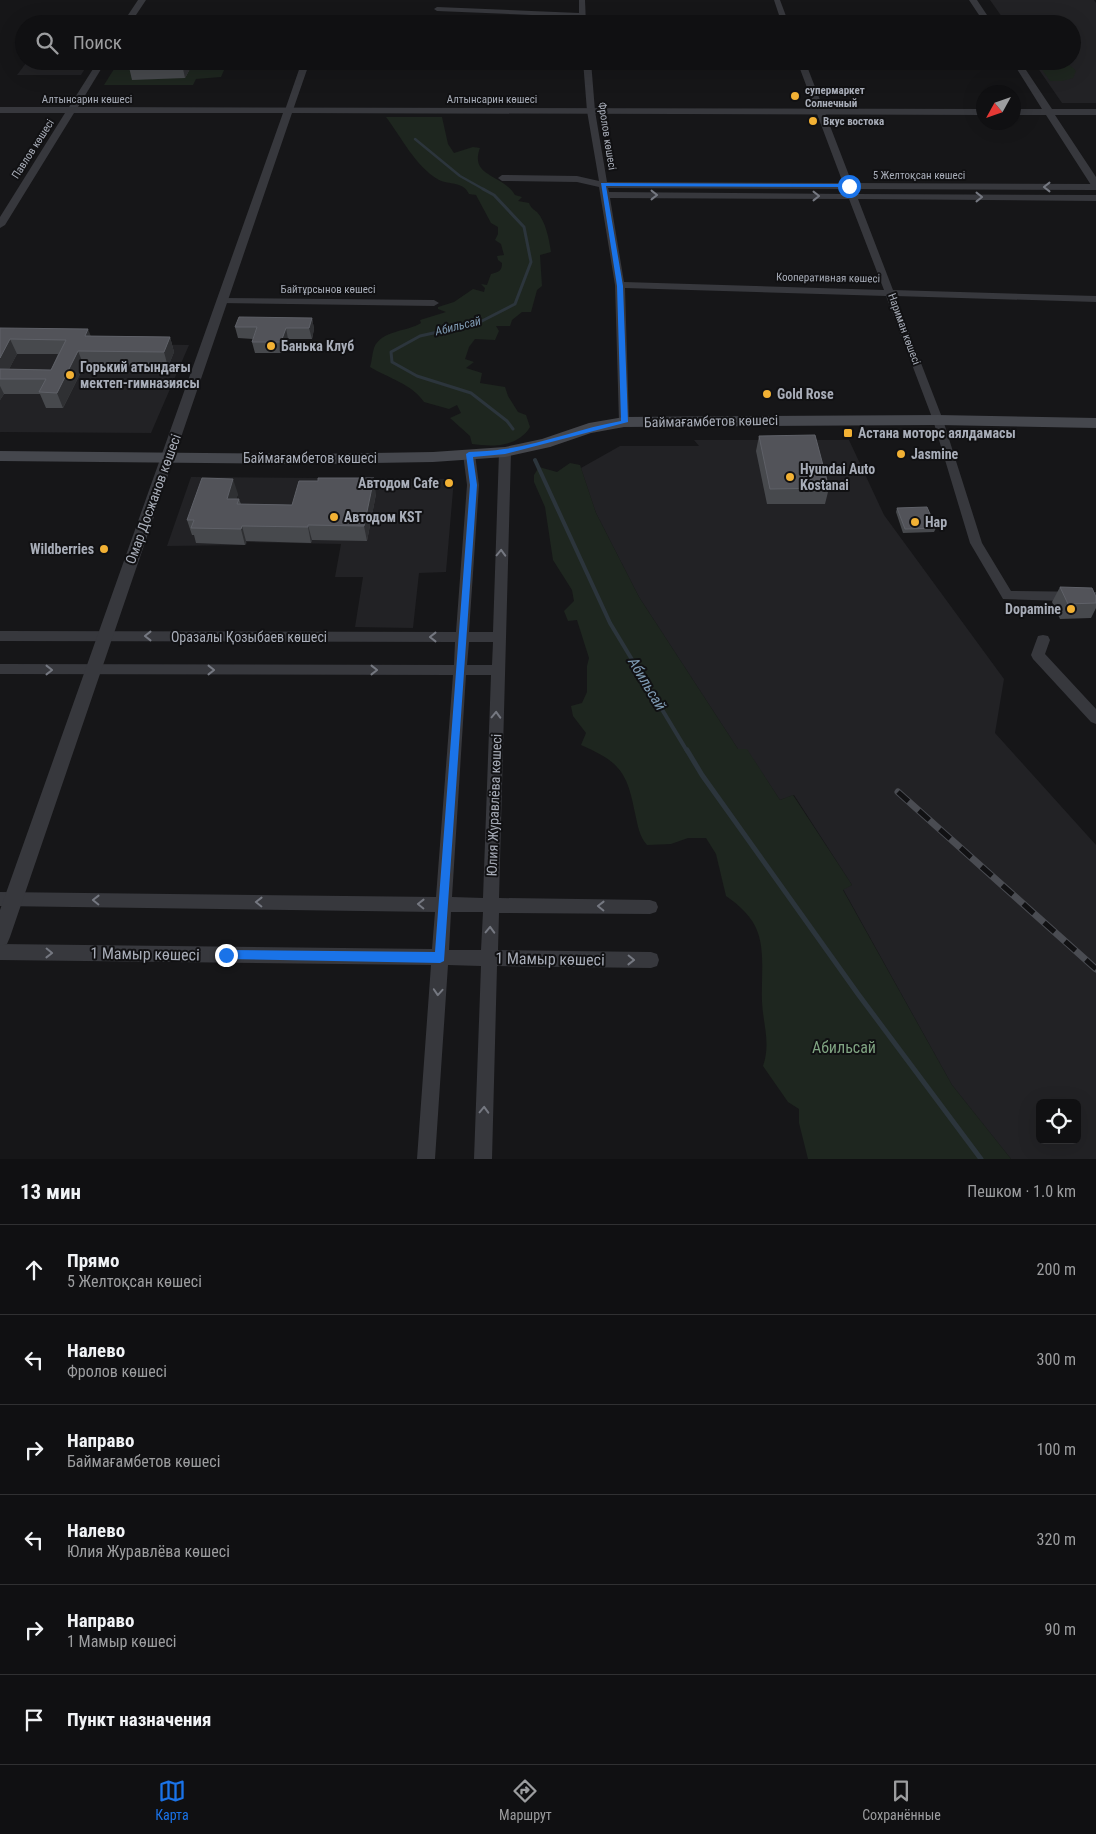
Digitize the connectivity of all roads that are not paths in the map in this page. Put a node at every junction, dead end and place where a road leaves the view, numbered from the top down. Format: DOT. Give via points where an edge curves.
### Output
graph roads {
  1 [pos="142,0"];
  2 [pos="582,0"];
  3 [pos="777,0"];
  4 [pos="973,0"];
  5 [pos="437,9"];
  6 [pos="132,15"];
  7 [pos="582,15"];
  8 [pos="783,15"];
  9 [pos="983,15"];
  10 [pos="97,70"];
  11 [pos="303,70"];
  12 [pos="588,70"];
  13 [pos="805,70"];
  14 [pos="1022,70"];
  15 [pos="0,110"];
  16 [pos="73,110"];
  17 [pos="289,110"];
  18 [pos="591,111"];
  19 [pos="1050,111"];
  20 [pos="821,112"];
  21 [pos="976,112"];
  22 [pos="1021,112"];
  23 [pos="1096,112"];
  24 [pos="502,178"];
  25 [pos="603,185"];
  26 [pos="849,186"];
  27 [pos="1096,186"];
  28 [pos="605,195"];
  29 [pos="854,197"];
  30 [pos="1096,198"];
  31 [pos="0,225"];
  32 [pos="620,286"];
  33 [pos="890,292"];
  34 [pos="1096,299"];
  35 [pos="222,301"];
  36 [pos="434,302"];
  37 [pos="938,420"];
  38 [pos="624,422"];
  39 [pos="1096,423"];
  40 [pos="505,452"];
  41 [pos="469,454"];
  42 [pos="0,456"];
  43 [pos="169,457"];
  44 [pos="1096,597"];
  45 [pos="0,636"];
  46 [pos="105,636"];
  47 [pos="463,637"];
  48 [pos="499,637"];
  49 [pos="1043,640"];
  50 [pos="0,669"];
  51 [pos="93,670"];
  52 [pos="460,670"];
  53 [pos="498,670"];
  54 [pos="1096,718"];
  55 [pos="6,899"];
  56 [pos="444,904"];
  57 [pos="491,905"];
  58 [pos="650,907"];
  59 [pos="0,936"];
  60 [pos="0,952"];
  61 [pos="440,958"];
  62 [pos="489,958"];
  63 [pos="651,960"];
  64 [pos="426,1159"];
  65 [pos="483,1159"];
  1 -- 6 [label="street"];
  2 -- 7 [label="street"];
  3 -- 8 [label="street"];
  4 -- 9 [label="street"];
  5 -- 7 [label="street"];
  10 -- 16 [label="street, Павлов көшесі"];
  11 -- 17 [label="street, Омар Досжанов көшесі"];
  12 -- 18 [label="street, Фролов көшесі"];
  13 -- 20 [label="street, Нариман көшесі"];
  14 -- 19 [label="street"];
  15 -- 16 [label="street, Алтынсарин көшесі"];
  16 -- 17 [label="street, Алтынсарин көшесі"];
  16 -- 31 [label="street, Павлов көшесі"];
  17 -- 18 [label="street, Алтынсарин көшесі"];
  17 -- 35 [label="street, Омар Досжанов көшесі"];
  18 -- 20 [label="street, Алтынсарин көшесі"];
  18 -- 25 [label="street, Фролов көшесі"];
  19 -- 22 [label="street"];
  19 -- 23 [label="street"];
  19 -- 27 [label="street"];
  20 -- 21 [label="street, Алтынсарин көшесі"];
  20 -- 26 [label="street, Нариман көшесі"];
  24 -- 25 [label="street, 5 Желтоқсан көшесі" via="577,179"];
  25 -- 26 [label="street, 5 Желтоқсан көшесі"];
  25 -- 28 [label="street, Фролов көшесі"];
  27 -- 26 [label="street, 5 Желтоқсан көшесі, one-way"];
  26 -- 29 [label="street, Нариман көшесі"];
  28 -- 29 [label="street, 5 Желтоқсан көшесі, one-way"];
  28 -- 32 [label="street, Фролов көшесі"];
  29 -- 30 [label="street, 5 Желтоқсан көшесі, one-way"];
  29 -- 33 [label="street, Нариман көшесі"];
  32 -- 33 [label="street, Кооперативная көшесі"];
  32 -- 38 [label="street, Фролов көшесі"];
  33 -- 34 [label="street, Кооперативная көшесі"];
  33 -- 37 [label="street, Нариман көшесі"];
  35 -- 36 [label="street, Байтұрсынов көшесі"];
  35 -- 43 [label="street, Омар Досжанов көшесі"];
  37 -- 38 [label="main road, Баймағамбетов көшесі"];
  37 -- 39 [label="main road, Баймағамбетов көшесі"];
  37 -- 44 [label="street, Нариман көшесі" via="976,543 1007,596"];
  38 -- 40 [label="main road, Баймағамбетов көшесі" via="589,428"];
  40 -- 41 [label="main road, Баймағамбетов көшесі"];
  48 -- 40 [label="street, Юлия Журавлёва көшесі, one-way"];
  41 -- 43 [label="main road, Баймағамбетов көшесі" via="312,459"];
  41 -- 47 [label="street" via="474,485"];
  42 -- 43 [label="main road, Баймағамбетов көшесі"];
  43 -- 46 [label="street, Омар Досжанов көшесі"];
  45 -- 46 [label="street, Оразалы Қозыбаев көшесі"];
  47 -- 46 [label="street, Оразалы Қозыбаев көшесі, one-way"];
  46 -- 51 [label="street, Омар Досжанов көшесі"];
  47 -- 48 [label="street, Оразалы Қозыбаев көшесі"];
  47 -- 52 [label="street"];
  48 -- 53 [label="street, Юлия Журавлёва көшесі"];
  49 -- 54 [label="street" via="1038,655"];
  50 -- 51 [label="street, one-way"];
  51 -- 52 [label="street, one-way"];
  51 -- 55 [label="street, Омар Досжанов көшесі"];
  52 -- 53 [label="street"];
  52 -- 56 [label="street"];
  57 -- 53 [label="street, Юлия Журавлёва көшесі, one-way"];
  56 -- 55 [label="street, one-way"];
  55 -- 59 [label="street, Омар Досжанов көшесі"];
  56 -- 57 [label="street"];
  56 -- 61 [label="street"];
  58 -- 57 [label="street, one-way"];
  62 -- 57 [label="street, Юлия Журавлёва көшесі, one-way"];
  60 -- 61 [label="street, 1 Мамыр көшесі, one-way"];
  61 -- 62 [label="street, 1 Мамыр көшесі"];
  61 -- 64 [label="street, one-way"];
  62 -- 63 [label="street, 1 Мамыр көшесі, one-way"];
  65 -- 62 [label="street, Юлия Журавлёва көшесі, one-way"];
}
